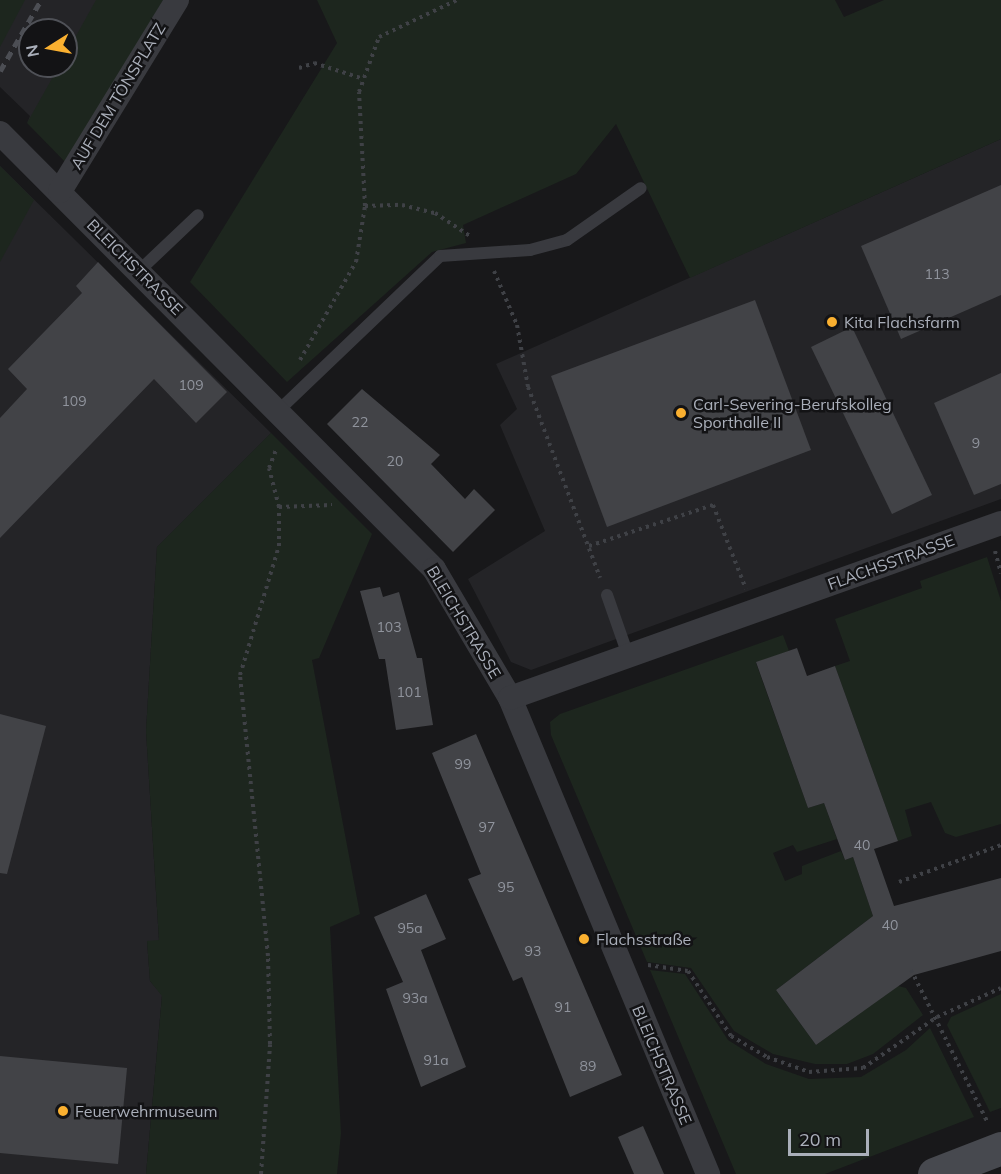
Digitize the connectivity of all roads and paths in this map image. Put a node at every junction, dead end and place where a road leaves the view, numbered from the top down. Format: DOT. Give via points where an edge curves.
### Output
graph roads {
  1 [pos="177,0"];
  2 [pos="457,0"];
  3 [pos="299,68"];
  4 [pos="364,79"];
  5 [pos="0,133"];
  6 [pos="641,188"];
  7 [pos="60,191"];
  8 [pos="365,206"];
  9 [pos="198,215"];
  10 [pos="486,253"];
  11 [pos="139,271"];
  12 [pos="278,412"];
  13 [pos="355,489"];
  14 [pos="279,507"];
  15 [pos="1001,523"];
  16 [pos="589,546"];
  17 [pos="607,595"];
  18 [pos="754,611"];
  19 [pos="628,655"];
  20 [pos="510,698"];
  21 [pos="1001,845"];
  22 [pos="900,882"];
  23 [pos="619,966"];
  24 [pos="911,970"];
  25 [pos="1001,988"];
  26 [pos="937,1017"];
  27 [pos="1000,1149"];
  28 [pos="261,1174"];
  29 [pos="708,1174"];
  30 [pos="934,1174"];
  1 -- 7 [label="street, AUF DEM TÖNSPLATZ"];
  2 -- 4 [label="path" via="379,37"];
  3 -- 4 [label="path" via="314,63"];
  4 -- 8 [label="path" via="359,92"];
  5 -- 7 [label="street, BLEICHSTRASSE"];
  6 -- 10 [label="lane" via="567,240 530,250"];
  7 -- 11 [label="street, BLEICHSTRASSE"];
  8 -- 10 [label="path" via="402,205 435,213 465,230"];
  8 -- 12 [label="path" via="356,262 301,360"];
  9 -- 11 [label="lane"];
  10 -- 12 [label="lane" via="440,256"];
  10 -- 16 [label="path" via="517,326 528,387"];
  11 -- 12 [label="street, BLEICHSTRASSE"];
  12 -- 13 [label="street, BLEICHSTRASSE"];
  12 -- 14 [label="path" via="279,443 269,468"];
  13 -- 14 [label="path" via="339,504"];
  13 -- 20 [label="street, BLEICHSTRASSE" via="435,569"];
  14 -- 28 [label="path" via="279,546 240,675 268,956 270,1044"];
  15 -- 18 [label="street, FLACHSSTRASSE"];
  16 -- 17 [label="path"];
  16 -- 18 [label="path" via="713,505"];
  17 -- 19 [label="lane"];
  18 -- 19 [label="street, FLACHSSTRASSE"];
  19 -- 20 [label="street, FLACHSSTRASSE"];
  20 -- 23 [label="street, BLEICHSTRASSE"];
  21 -- 22 [label="path"];
  23 -- 26 [label="path" via="688,971 730,1036 767,1057 808,1072 863,1068"];
  23 -- 29 [label="street, BLEICHSTRASSE"];
  24 -- 26 [label="path"];
  25 -- 26 [label="path"];
  26 -- 27 [label="path"];
  27 -- 30 [label="main road"];
}
